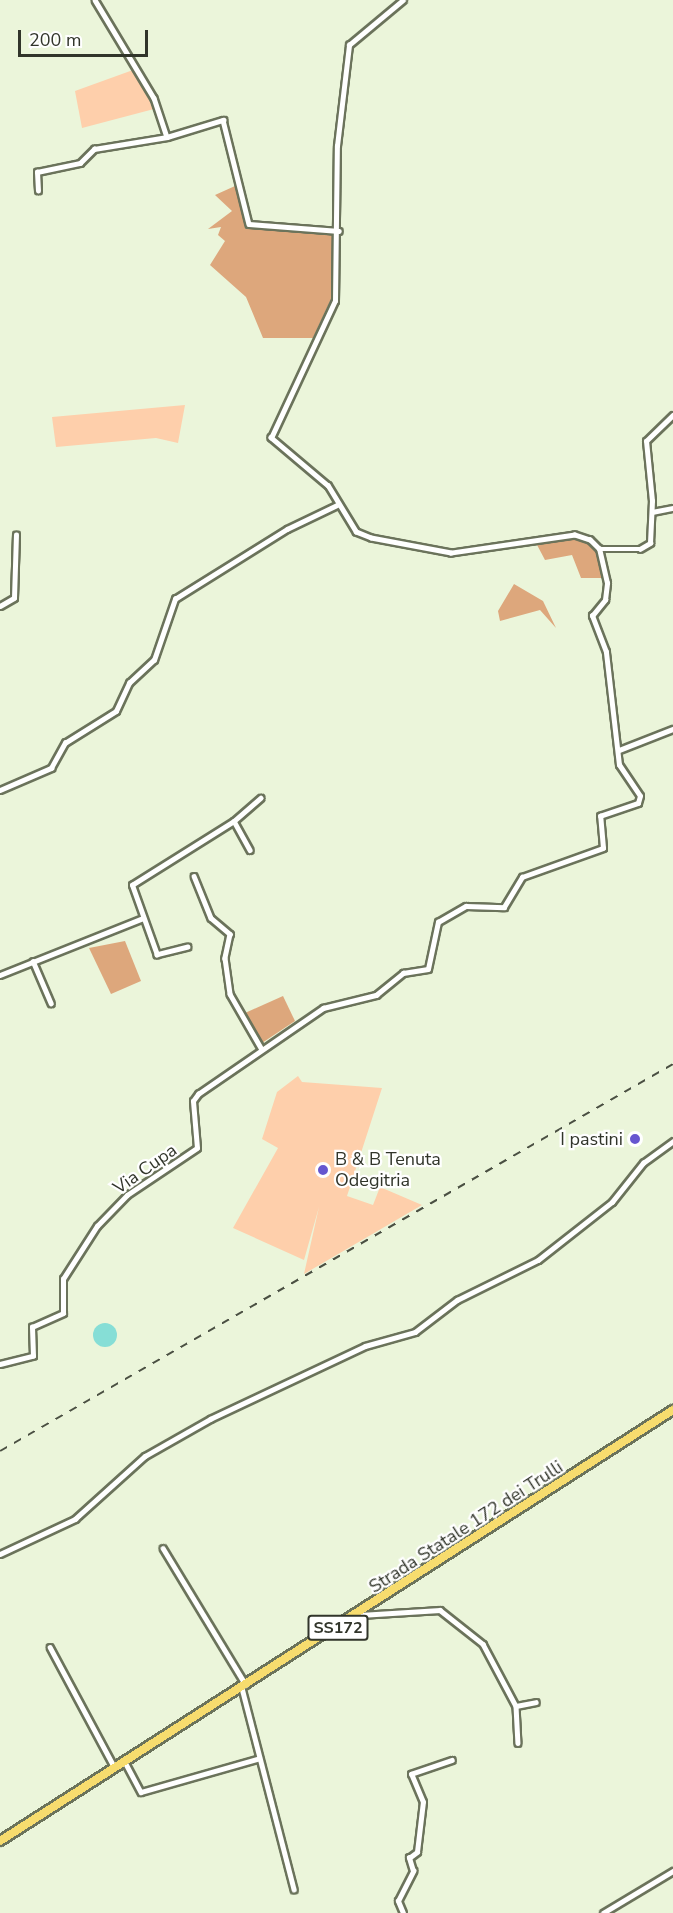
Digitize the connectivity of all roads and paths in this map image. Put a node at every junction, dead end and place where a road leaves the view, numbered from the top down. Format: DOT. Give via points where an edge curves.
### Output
graph roads {
  1 [pos="95,0"];
  2 [pos="403,0"];
  3 [pos="167,137"];
  4 [pos="38,191"];
  5 [pos="339,231"];
  6 [pos="673,415"];
  7 [pos="337,505"];
  8 [pos="673,508"];
  9 [pos="652,512"];
  10 [pos="16,535"];
  11 [pos="599,549"];
  12 [pos="0,606"];
  13 [pos="673,729"];
  14 [pos="619,750"];
  15 [pos="0,790"];
  16 [pos="260,798"];
  17 [pos="234,822"];
  18 [pos="250,850"];
  19 [pos="194,876"];
  20 [pos="143,918"];
  21 [pos="188,947"];
  22 [pos="33,961"];
  23 [pos="0,975"];
  24 [pos="51,1003"];
  25 [pos="261,1048"];
  26 [pos="673,1141"];
  27 [pos="0,1364"];
  28 [pos="673,1410"];
  29 [pos="163,1548"];
  30 [pos="0,1554"];
  31 [pos="360,1615"];
  32 [pos="50,1647"];
  33 [pos="244,1686"];
  34 [pos="536,1702"];
  35 [pos="516,1706"];
  36 [pos="518,1743"];
  37 [pos="257,1760"];
  38 [pos="452,1760"];
  39 [pos="125,1762"];
  40 [pos="115,1768"];
  41 [pos="0,1841"];
  42 [pos="673,1871"];
  43 [pos="294,1889"];
  44 [pos="403,1913"];
  45 [pos="603,1913"];
  1 -- 3 [label="street" via="154,98"];
  2 -- 5 [label="street" via="349,45 337,146"];
  3 -- 4 [label="street" via="94,149 80,163 37,172"];
  3 -- 5 [label="street" via="224,120 249,224"];
  5 -- 7 [label="street" via="335,302 271,438 328,486"];
  6 -- 9 [label="street" via="646,441"];
  7 -- 11 [label="street" via="356,532 433,551 575,535"];
  7 -- 15 [label="street" via="287,529 175,598 154,660 129,683 116,711 65,743 51,768"];
  8 -- 9 [label="street"];
  9 -- 11 [label="street" via="649,545"];
  10 -- 12 [label="street" via="14,598"];
  11 -- 14 [label="street" via="606,591 592,616 606,652"];
  13 -- 14 [label="street"];
  14 -- 25 [label="street, Via Cupa" via="619,765 640,796 638,803 600,816 603,848 522,877 504,907 466,906 438,922 428,969 404,973 376,995 323,1008"];
  16 -- 17 [label="street"];
  17 -- 18 [label="street"];
  17 -- 20 [label="street" via="133,884"];
  19 -- 25 [label="street" via="211,918 230,934 225,958 230,994"];
  20 -- 21 [label="street" via="159,957"];
  20 -- 22 [label="street"];
  22 -- 23 [label="street"];
  22 -- 24 [label="street"];
  25 -- 27 [label="street, Via Cupa" via="194,1098 197,1148 127,1195 97,1226 63,1279 63,1313 30,1330 33,1356"];
  26 -- 30 [label="street" via="643,1162 612,1202 538,1260 457,1300 415,1332 365,1346 210,1419 146,1456 75,1519"];
  28 -- 31 [label="main road, Strada Statale 172 dei Trulli / SS172"];
  29 -- 33 [label="street"];
  31 -- 33 [label="main road, Strada Statale 172 dei Trulli / SS172"];
  31 -- 35 [label="street" via="440,1610 459,1620 483,1644"];
  32 -- 40 [label="street"];
  33 -- 37 [label="street"];
  33 -- 39 [label="main road, Strada Statale 172 dei Trulli / SS172"];
  34 -- 35 [label="street"];
  35 -- 36 [label="street"];
  37 -- 39 [label="street" via="141,1792"];
  37 -- 43 [label="street"];
  38 -- 44 [label="street" via="411,1774 423,1802 417,1852 410,1858 413,1871 398,1901"];
  39 -- 40 [label="main road, Strada Statale 172 dei Trulli / SS172"];
  40 -- 41 [label="main road, Strada Statale 172 dei Trulli / SS172"];
  42 -- 45 [label="street"];
}
